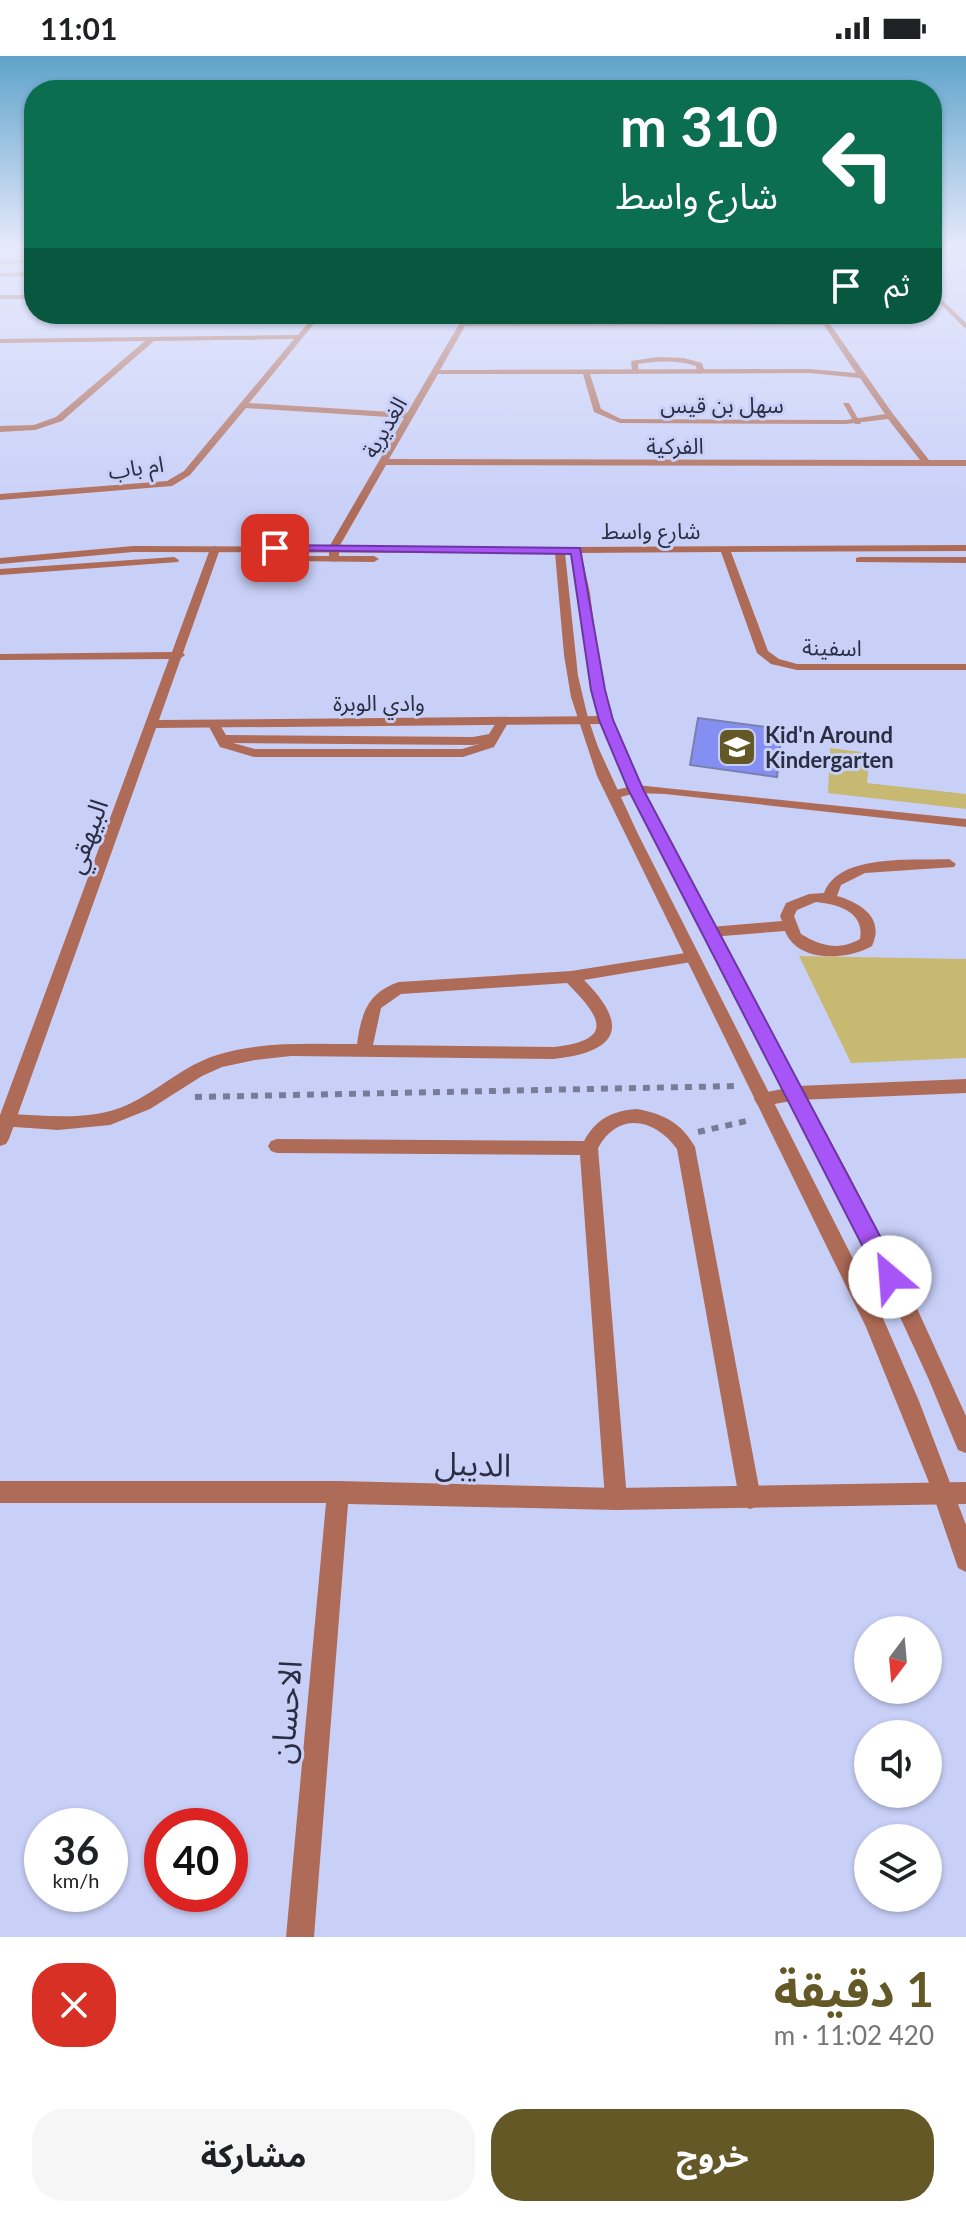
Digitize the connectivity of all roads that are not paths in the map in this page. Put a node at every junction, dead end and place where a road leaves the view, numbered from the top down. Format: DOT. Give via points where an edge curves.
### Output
graph roads {
  1 [pos="457,336"];
  2 [pos="835,336"];
  3 [pos="298,337"];
  4 [pos="152,339"];
  5 [pos="3,344"];
  6 [pos="437,372"];
  7 [pos="586,372"];
  8 [pos="863,376"];
  9 [pos="242,405"];
  10 [pos="846,405"];
  11 [pos="410,416"];
  12 [pos="890,416"];
  13 [pos="858,422"];
  14 [pos="0,429"];
  15 [pos="385,462"];
  16 [pos="927,463"];
  17 [pos="966,463"];
  18 [pos="0,497"];
  19 [pos="966,548"];
  20 [pos="334,553"];
  21 [pos="213,554"];
  22 [pos="569,554"];
  23 [pos="727,555"];
  24 [pos="966,560"];
  25 [pos="0,561"];
  26 [pos="0,572"];
  27 [pos="179,655"];
  28 [pos="0,657"];
  29 [pos="966,667"];
  30 [pos="582,720"];
  31 [pos="606,720"];
  32 [pos="503,721"];
  33 [pos="213,723"];
  34 [pos="152,724"];
  35 [pos="636,789"];
  36 [pos="613,795"];
  37 [pos="966,823"];
  38 [pos="949,864"];
  39 [pos="829,898"];
  40 [pos="788,926"];
  41 [pos="710,932"];
  42 [pos="692,957"];
  43 [pos="571,977"];
  44 [pos="364,1051"];
  45 [pos="966,1086"];
  46 [pos="760,1092"];
  47 [pos="797,1093"];
  48 [pos="3,1130"];
  49 [pos="277,1146"];
  50 [pos="589,1148"];
  51 [pos="966,1442"];
  52 [pos="0,1492"];
  53 [pos="338,1492"];
  54 [pos="955,1493"];
  55 [pos="750,1498"];
  56 [pos="616,1499"];
  57 [pos="966,1560"];
  58 [pos="300,1937"];
  1 -- 6 [label="street, الغديرية"];
  2 -- 8 [label="street"];
  3 -- 4 [label="street"];
  3 -- 9 [label="street, ام باب"];
  4 -- 5 [label="street"];
  4 -- 14 [label="street" via="59,419"];
  6 -- 7 [label="street"];
  6 -- 11 [label="street, الغديرية"];
  7 -- 8 [label="street" via="809,371"];
  7 -- 13 [label="street, سهل بن قيس" via="600,414 620,421"];
  8 -- 12 [label="street"];
  9 -- 11 [label="street"];
  9 -- 18 [label="street, ام باب" via="187,473 169,484"];
  10 -- 13 [label="street"];
  11 -- 15 [label="street, الغديرية"];
  12 -- 13 [label="street, سهل بن قيس"];
  12 -- 16 [label="street"];
  15 -- 16 [label="street, الفركية"];
  15 -- 20 [label="street, الغديرية"];
  16 -- 17 [label="street, الفركية"];
  19 -- 23 [label="street, شارع واسط"];
  20 -- 21 [label="street, شارع واسط"];
  20 -- 22 [label="street, شارع واسط"];
  21 -- 25 [label="street, شارع واسط" via="133,549"];
  21 -- 26 [label="street, شارع واسط"];
  21 -- 27 [label="street, البيهقي"];
  22 -- 23 [label="street, شارع واسط"];
  22 -- 30 [label="street" via="566,632"];
  22 -- 31 [label="street"];
  23 -- 24 [label="street, شارع واسط"];
  23 -- 29 [label="street, اسفينة" via="763,653 775,662 797,667"];
  27 -- 28 [label="street"];
  27 -- 34 [label="street, البيهقي"];
  30 -- 31 [label="street, وادي الوبرة"];
  30 -- 32 [label="street, وادي الوبرة"];
  30 -- 36 [label="street"];
  31 -- 35 [label="street"];
  32 -- 33 [label="street, وادي الوبرة"];
  32 -- 33 [label="street" via="485,748 463,753 254,753 231,748 219,739"];
  33 -- 34 [label="street, وادي الوبرة"];
  34 -- 48 [label="street, البيهقي"];
  35 -- 36 [label="street"];
  35 -- 37 [label="street"];
  35 -- 41 [label="street"];
  36 -- 42 [label="street"];
  38 -- 39 [label="street" via="862,868 835,882"];
  39 -- 40 [label="street" via="814,897 791,907"];
  39 -- 40 [label="street" via="868,920 867,942 842,953 825,952 795,937"];
  40 -- 41 [label="street"];
  41 -- 47 [label="street"];
  42 -- 43 [label="street"];
  42 -- 46 [label="street"];
  43 -- 44 [label="street" via="388,991 372,1005"];
  43 -- 44 [label="street" via="605,1016 599,1040 587,1048 554,1053"];
  44 -- 48 [label="street" via="291,1050 234,1057 199,1069 157,1097 110,1118"];
  45 -- 47 [label="street"];
  46 -- 47 [label="street"];
  46 -- 54 [label="street" via="834,1232"];
  47 -- 51 [label="street" via="930,1356"];
  49 -- 50 [label="street"];
  50 -- 55 [label="street" via="605,1122 640,1114 663,1121 686,1147"];
  50 -- 56 [label="street"];
  52 -- 53 [label="street, الديبل"];
  53 -- 56 [label="street, الديبل"];
  53 -- 58 [label="street, الاحسان"];
  54 -- 55 [label="street, الديبل"];
  54 -- 57 [label="street"];
  55 -- 56 [label="street, الديبل"];
}
